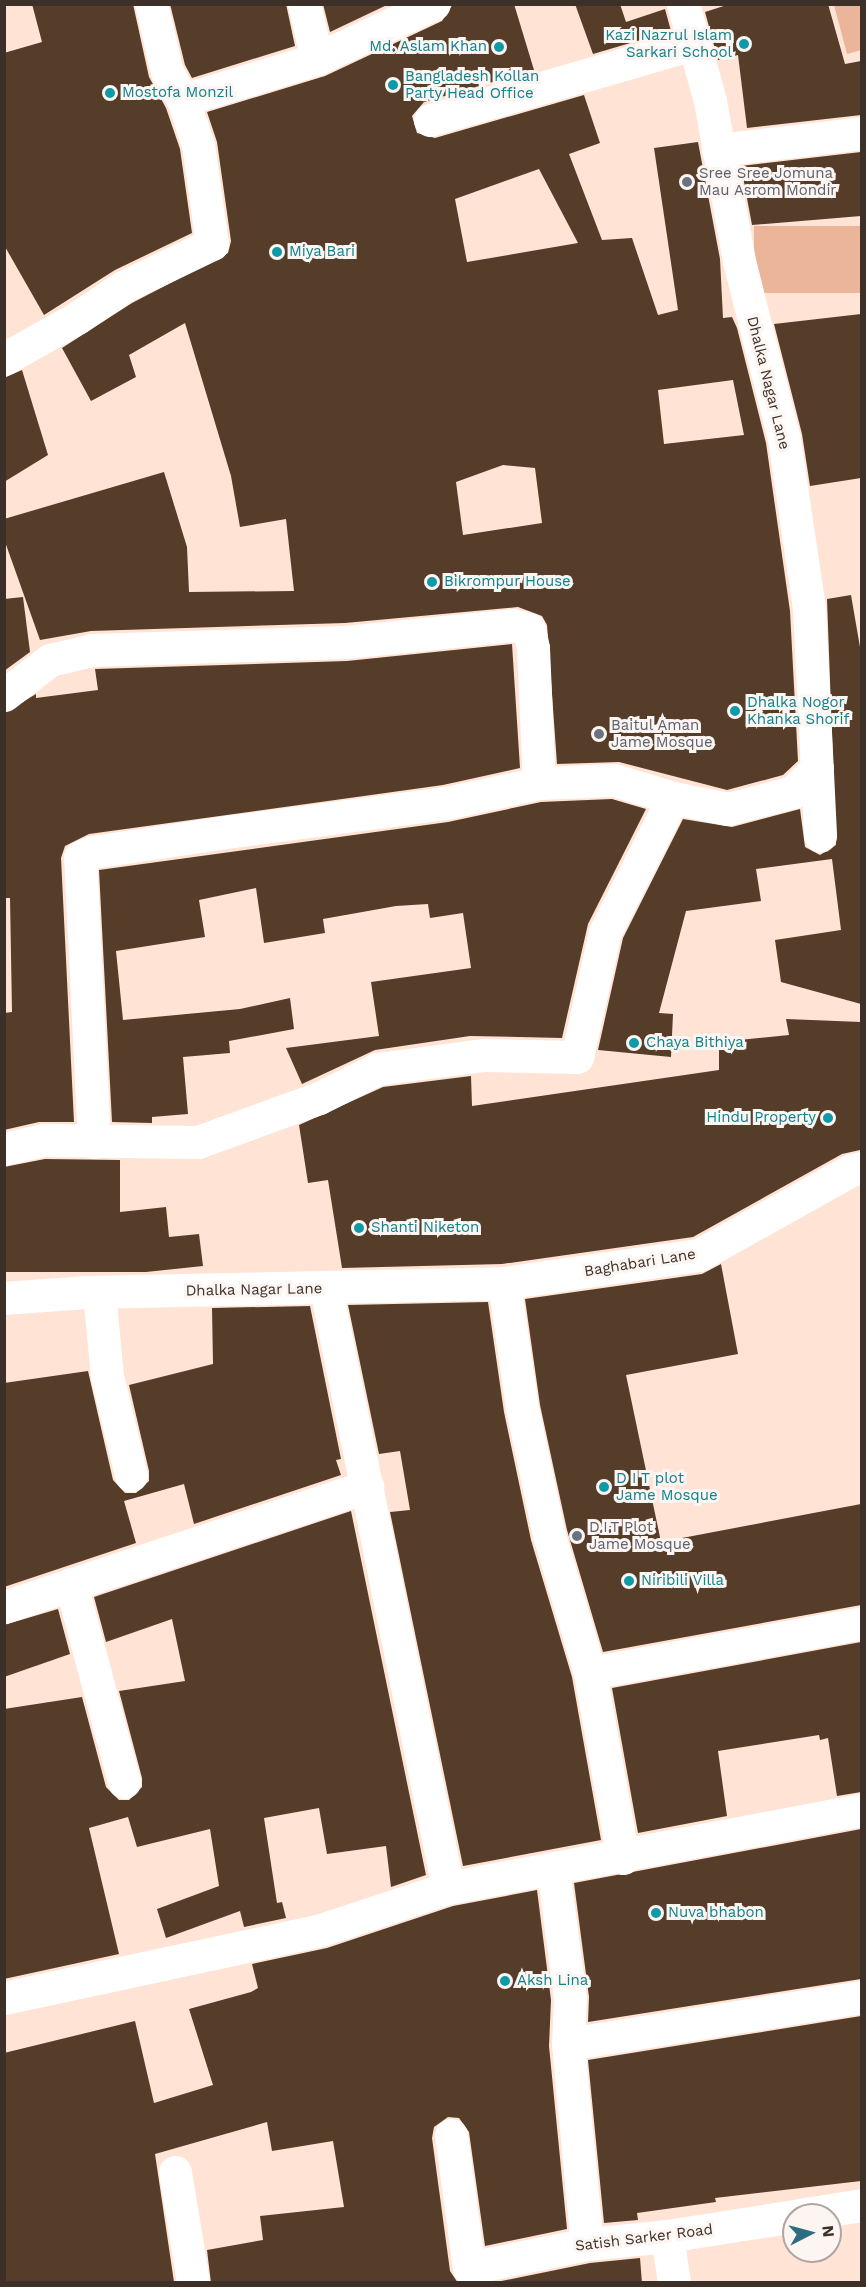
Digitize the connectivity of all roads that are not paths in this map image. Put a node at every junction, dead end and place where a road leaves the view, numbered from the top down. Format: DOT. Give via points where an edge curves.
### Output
graph roads {
  1 [pos="151,4"];
  2 [pos="304,4"];
  3 [pos="434,4"];
  4 [pos="683,4"];
  5 [pos="694,44"];
  6 [pos="317,59"];
  7 [pos="183,100"];
  8 [pos="430,120"];
  9 [pos="861,133"];
  10 [pos="718,150"];
  11 [pos="4,359"];
  12 [pos="4,695"];
  13 [pos="817,768"];
  14 [pos="539,783"];
  15 [pos="673,798"];
  16 [pos="820,836"];
  17 [pos="94,1143"];
  18 [pos="4,1149"];
  19 [pos="861,1168"];
  20 [pos="504,1283"];
  21 [pos="326,1289"];
  22 [pos="99,1292"];
  23 [pos="4,1298"];
  24 [pos="130,1475"];
  25 [pos="367,1486"];
  26 [pos="71,1584"];
  27 [pos="4,1607"];
  28 [pos="861,1623"];
  29 [pos="590,1673"];
  30 [pos="124,1782"];
  31 [pos="861,1810"];
  32 [pos="623,1858"];
  33 [pos="553,1869"];
  34 [pos="448,1888"];
  35 [pos="861,1997"];
  36 [pos="4,1998"];
  37 [pos="568,2044"];
  38 [pos="452,2135"];
  39 [pos="174,2172"];
  40 [pos="861,2205"];
  41 [pos="842,2208"];
  42 [pos="782,2218"];
  43 [pos="667,2236"];
  44 [pos="587,2244"];
  45 [pos="495,2272"];
  46 [pos="193,2283"];
  47 [pos="674,2283"];
  1 -- 7 [label="street" via="167,72"];
  2 -- 6 [label="street"];
  3 -- 6 [label="street"];
  4 -- 5 [label="street, Dhalka Nagar Lane"];
  5 -- 8 [label="street"];
  5 -- 10 [label="street, Dhalka Nagar Lane"];
  6 -- 7 [label="street"];
  7 -- 11 [label="street" via="200,156 212,244 123,287 62,328"];
  9 -- 10 [label="street"];
  10 -- 13 [label="street, Dhalka Nagar Lane" via="739,261 784,439 809,609"];
  12 -- 14 [label="street" via="50,660 92,650 346,642 513,625 529,629 533,648"];
  13 -- 15 [label="street" via="793,792 729,809"];
  13 -- 16 [label="street, Dhalka Nagar Lane"];
  14 -- 15 [label="street" via="614,780"];
  14 -- 17 [label="street" via="446,803 233,831 80,857"];
  15 -- 17 [label="street" via="605,932 579,1056 484,1055 377,1069 319,1098 198,1142"];
  17 -- 18 [label="street" via="43,1140"];
  19 -- 20 [label="street, Baghabari Lane" via="851,1170 699,1256"];
  20 -- 21 [label="street, Dhalka Nagar Lane"];
  20 -- 29 [label="street" via="522,1408 549,1535"];
  21 -- 22 [label="street, Dhalka Nagar Lane"];
  21 -- 25 [label="street"];
  22 -- 23 [label="street, Dhalka Nagar Lane"];
  22 -- 24 [label="street" via="107,1376"];
  25 -- 26 [label="street"];
  25 -- 34 [label="street"];
  26 -- 27 [label="street"];
  26 -- 30 [label="street"];
  28 -- 29 [label="street"];
  29 -- 32 [label="street"];
  31 -- 32 [label="street"];
  32 -- 33 [label="street"];
  33 -- 34 [label="street"];
  33 -- 37 [label="street" via="570,1999"];
  34 -- 36 [label="street" via="321,1930"];
  35 -- 37 [label="street"];
  37 -- 44 [label="street"];
  38 -- 45 [label="street, Satish Sarker Road" via="468,2266"];
  39 -- 46 [label="street"];
  40 -- 41 [label="street"];
  42 -- 43 [label="street, Satish Sarker Road"];
  43 -- 44 [label="street, Satish Sarker Road"];
  43 -- 47 [label="street"];
  44 -- 45 [label="street, Satish Sarker Road"];
}
